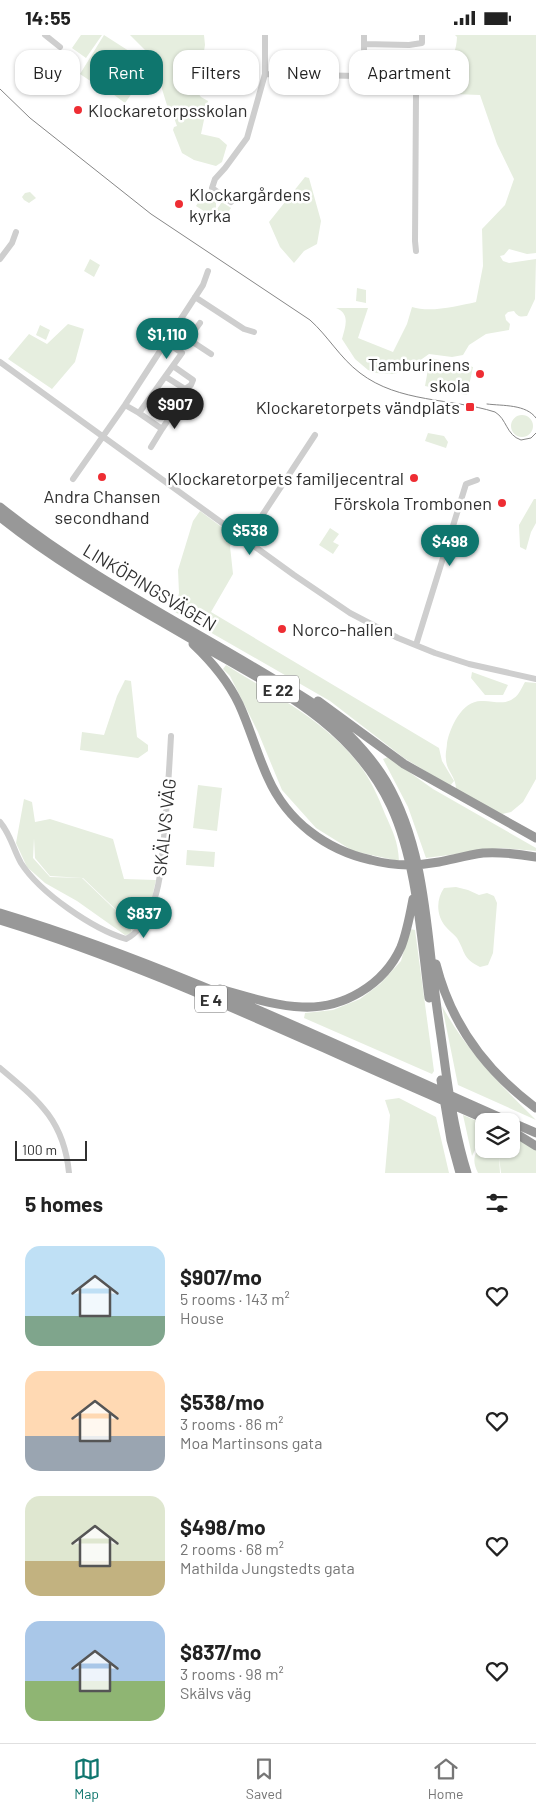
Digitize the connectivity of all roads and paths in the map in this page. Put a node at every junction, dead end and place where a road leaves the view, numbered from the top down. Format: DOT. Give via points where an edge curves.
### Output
graph roads {
  1 [pos="46,35"];
  2 [pos="264,35"];
  3 [pos="364,35"];
  4 [pos="422,35"];
  5 [pos="364,44"];
  6 [pos="60,47"];
  7 [pos="364,50"];
  8 [pos="265,74"];
  9 [pos="349,76"];
  10 [pos="415,95"];
  11 [pos="231,203"];
  12 [pos="16,232"];
  13 [pos="416,251"];
  14 [pos="0,259"];
  15 [pos="208,271"];
  16 [pos="195,297"];
  17 [pos="200,323"];
  18 [pos="174,329"];
  19 [pos="254,331"];
  20 [pos="188,339"];
  21 [pos="166,342"];
  22 [pos="211,354"];
  23 [pos="0,362"];
  24 [pos="174,366"];
  25 [pos="166,377"];
  26 [pos="147,403"];
  27 [pos="125,405"];
  28 [pos="139,413"];
  29 [pos="162,429"];
  30 [pos="315,435"];
  31 [pos="102,436"];
  32 [pos="151,447"];
  33 [pos="73,479"];
  34 [pos="477,481"];
  35 [pos="0,507"];
  36 [pos="0,517"];
  37 [pos="246,540"];
  38 [pos="182,634"];
  39 [pos="416,645"];
  40 [pos="536,679"];
  41 [pos="289,687"];
  42 [pos="171,736"];
  43 [pos="365,758"];
  44 [pos="0,822"];
  45 [pos="536,838"];
  46 [pos="536,857"];
  47 [pos="414,891"];
  48 [pos="0,913"];
  49 [pos="0,920"];
  50 [pos="428,937"];
  51 [pos="187,980"];
  52 [pos="0,1068"];
  53 [pos="442,1069"];
  54 [pos="536,1108"];
  55 [pos="490,1113"];
  56 [pos="475,1114"];
  57 [pos="451,1125"];
  58 [pos="520,1126"];
  59 [pos="536,1133"];
  60 [pos="520,1134"];
  61 [pos="520,1136"];
  62 [pos="536,1141"];
  63 [pos="536,1146"];
  64 [pos="69,1173"];
  65 [pos="460,1173"];
  66 [pos="467,1173"];
  1 -- 6 [label="street"];
  2 -- 8 [label="street"];
  3 -- 5 [label="street"];
  4 -- 5 [label="street" via="422,43"];
  5 -- 7 [label="street"];
  8 -- 9 [label="street"];
  8 -- 11 [label="street" via="247,138 212,185 214,191"];
  10 -- 13 [label="street"];
  12 -- 14 [label="street"];
  15 -- 16 [label="street"];
  16 -- 18 [label="street"];
  16 -- 19 [label="street" via="244,329"];
  17 -- 20 [label="street"];
  18 -- 20 [label="street"];
  18 -- 21 [label="street"];
  20 -- 22 [label="street"];
  21 -- 24 [label="street" via="182,353"];
  21 -- 27 [label="street"];
  23 -- 31 [label="street"];
  24 -- 25 [label="street"];
  24 -- 25 [label="street" via="192,380 191,385 185,389"];
  25 -- 26 [label="street"];
  26 -- 28 [label="street"];
  26 -- 29 [label="street" via="170,417"];
  27 -- 28 [label="street"];
  27 -- 31 [label="street"];
  28 -- 29 [label="street"];
  29 -- 32 [label="street"];
  30 -- 37 [label="street"];
  31 -- 33 [label="street"];
  31 -- 37 [label="street"];
  34 -- 39 [label="street" via="466,484"];
  35 -- 41 [label="highway, LINKÖPINGSVÄGEN / E 22" via="95,575"];
  36 -- 38 [label="highway, LINKÖPINGSVÄGEN / E 22" via="81,574"];
  37 -- 39 [label="street" via="334,603"];
  38 -- 43 [label="highway, E 22" via="310,709"];
  38 -- 46 [label="highway" via="212,664 233,693 269,781 295,818 316,836 340,850 389,864 414,865 482,853"];
  39 -- 40 [label="street" via="469,664"];
  41 -- 43 [label="highway, E 22" via="330,716 350,735"];
  41 -- 45 [label="highway" via="326,705 404,765"];
  42 -- 44 [label="street, SKÄLVS VÄG" via="160,878 154,903 133,936 126,939 115,935 43,889 22,864"];
  43 -- 47 [label="highway, E 22" via="399,826"];
  43 -- 50 [label="highway, E 22" via="386,781 406,823 413,845"];
  47 -- 51 [label="highway" via="404,938 390,966 369,987 343,1001 320,1007 288,1006"];
  47 -- 53 [label="highway"];
  48 -- 51 [label="highway, E 4" via="100,946"];
  49 -- 56 [label="highway, E 4" via="153,974"];
  50 -- 53 [label="highway, E 22"];
  50 -- 54 [label="highway" via="445,993 461,1027 495,1073"];
  51 -- 55 [label="highway, E 4"];
  52 -- 64 [label="street" via="47,1112 60,1133"];
  53 -- 57 [label="highway, E 22"];
  57 -- 65 [label="highway"];
  57 -- 66 [label="highway"];
  58 -- 59 [label="highway, E 4"];
  60 -- 62 [label="highway"];
  61 -- 63 [label="highway"];
}
